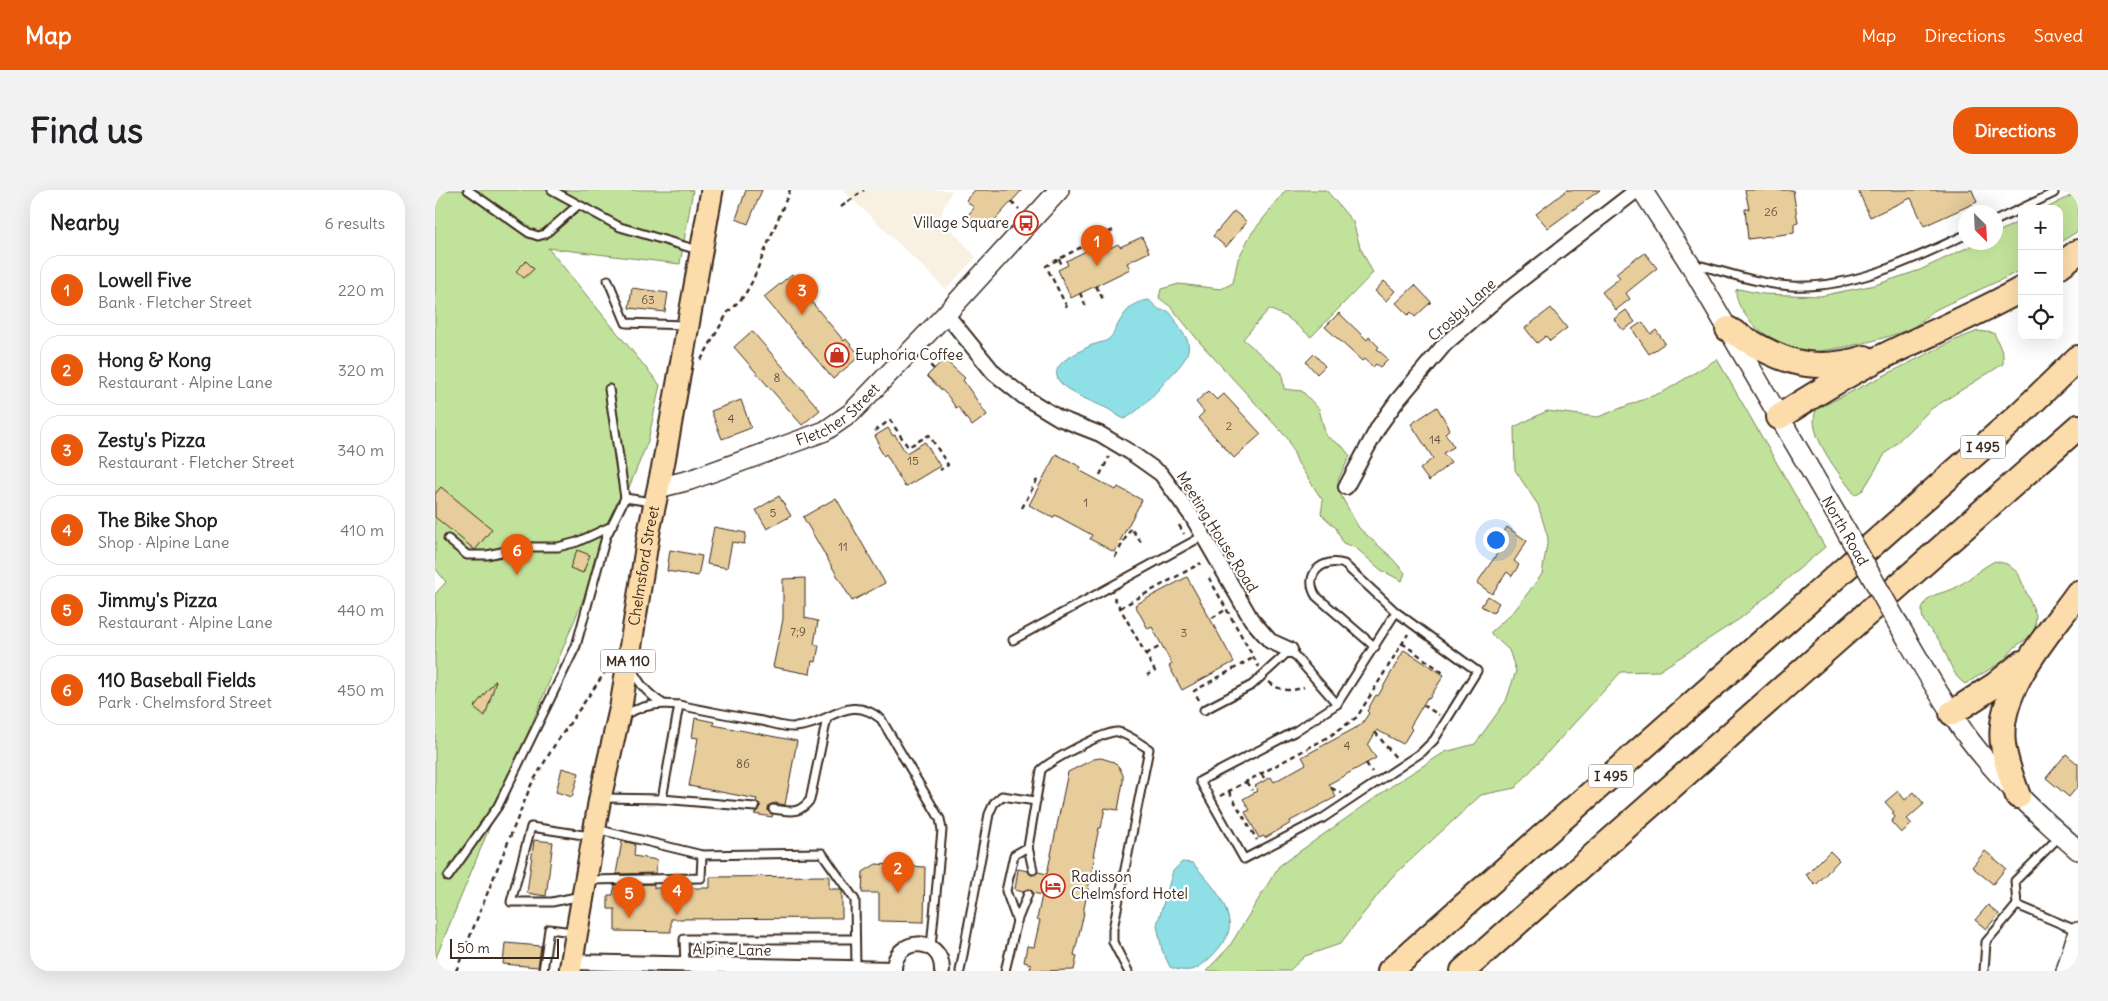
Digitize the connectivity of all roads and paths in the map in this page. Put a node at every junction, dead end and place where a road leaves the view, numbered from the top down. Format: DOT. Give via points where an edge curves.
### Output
graph roads {
  1 [pos="468,190"];
  2 [pos="552,190"];
  3 [pos="711,190"];
  4 [pos="790,190"];
  5 [pos="864,190"];
  6 [pos="1059,190"];
  7 [pos="1637,190"];
  8 [pos="1642,190"];
  9 [pos="2053,193"];
  10 [pos="1011,202"];
  11 [pos="578,205"];
  12 [pos="841,207"];
  13 [pos="1021,210"];
  14 [pos="2003,217"];
  15 [pos="1113,230"];
  16 [pos="1958,238"];
  17 [pos="701,252"];
  18 [pos="2078,252"];
  19 [pos="1059,259"];
  20 [pos="2063,263"];
  21 [pos="1691,266"];
  22 [pos="1063,267"];
  23 [pos="608,280"];
  24 [pos="1096,286"];
  25 [pos="2018,291"];
  26 [pos="1080,293"];
  27 [pos="1103,300"];
  28 [pos="1067,307"];
  29 [pos="1086,307"];
  30 [pos="946,314"];
  31 [pos="688,326"];
  32 [pos="1728,329"];
  33 [pos="1919,340"];
  34 [pos="2078,358"];
  35 [pos="698,365"];
  36 [pos="609,389"];
  37 [pos="1779,417"];
  38 [pos="2078,427"];
  39 [pos="875,431"];
  40 [pos="1109,457"];
  41 [pos="940,470"];
  42 [pos="1100,475"];
  43 [pos="1038,478"];
  44 [pos="1345,487"];
  45 [pos="656,495"];
  46 [pos="625,498"];
  47 [pos="1022,508"];
  48 [pos="612,526"];
  49 [pos="1203,536"];
  50 [pos="448,539"];
  51 [pos="1143,545"];
  52 [pos="1115,557"];
  53 [pos="1201,563"];
  54 [pos="2078,592"];
  55 [pos="1114,597"];
  56 [pos="1120,608"];
  57 [pos="1227,609"];
  58 [pos="1396,612"];
  59 [pos="1212,618"];
  60 [pos="1409,632"];
  61 [pos="1013,640"];
  62 [pos="1402,643"];
  63 [pos="2041,644"];
  64 [pos="1161,646"];
  65 [pos="1375,647"];
  66 [pos="1290,650"];
  67 [pos="1146,654"];
  68 [pos="1253,658"];
  69 [pos="619,663"];
  70 [pos="1445,674"];
  71 [pos="1147,675"];
  72 [pos="1199,702"];
  73 [pos="663,704"];
  74 [pos="1337,704"];
  75 [pos="679,705"];
  76 [pos="1423,705"];
  77 [pos="1204,710"];
  78 [pos="1952,713"];
  79 [pos="618,718"];
  80 [pos="827,718"];
  81 [pos="1446,720"];
  82 [pos="1375,732"];
  83 [pos="1402,766"];
  84 [pos="1261,774"];
  85 [pos="1265,779"];
  86 [pos="1246,782"];
  87 [pos="1252,790"];
  88 [pos="1215,792"];
  89 [pos="1229,792"];
  90 [pos="2019,796"];
  91 [pos="600,798"];
  92 [pos="662,798"];
  93 [pos="1036,801"];
  94 [pos="755,807"];
  95 [pos="773,809"];
  96 [pos="593,833"];
  97 [pos="2061,835"];
  98 [pos="1259,842"];
  99 [pos="1028,847"];
  100 [pos="2078,850"];
  101 [pos="702,854"];
  102 [pos="1033,870"];
  103 [pos="448,877"];
  104 [pos="583,888"];
  105 [pos="1028,894"];
  106 [pos="2017,905"];
  107 [pos="1017,921"];
  108 [pos="576,932"];
  109 [pos="2078,932"];
  110 [pos="855,939"];
  111 [pos="931,947"];
  112 [pos="570,967"];
  113 [pos="639,967"];
  114 [pos="679,967"];
  115 [pos="856,968"];
  116 [pos="792,969"];
  117 [pos="894,970"];
  118 [pos="456,971"];
  119 [pos="543,971"];
  120 [pos="943,971"];
  121 [pos="959,971"];
  122 [pos="1005,971"];
  123 [pos="1128,971"];
  124 [pos="1390,971"];
  125 [pos="1463,971"];
  126 [pos="1984,971"];
  127 [pos="2066,971"];
  1 -- 11 [label="lane" via="538,236 545,234"];
  2 -- 11 [label="lane"];
  3 -- 17 [label="main road, Chelmsford Street / MA 110"];
  4 -- 35 [label="path" via="752,282 728,312"];
  5 -- 12 [label="path"];
  6 -- 30 [label="main road, Fletcher Street"];
  7 -- 44 [label="street, Crosby Lane" via="1505,292 1445,344 1379,426"];
  8 -- 21 [label="main road, North Road"];
  9 -- 14 [label="lane"];
  10 -- 13 [label="path"];
  11 -- 17 [label="lane" via="619,227"];
  15 -- 19 [label="path"];
  16 -- 21 [label="lane" via="1915,258 1844,281 1817,286 1775,284"];
  17 -- 31 [label="main road, Chelmsford Street / MA 110"];
  18 -- 20 [label="highway"];
  19 -- 22 [label="path"];
  19 -- 28 [label="path" via="1046,266"];
  21 -- 32 [label="main road, North Road"];
  23 -- 31 [label="lane" via="626,323"];
  24 -- 27 [label="path"];
  25 -- 33 [label="highway"];
  26 -- 29 [label="path"];
  30 -- 45 [label="main road, Fletcher Street" via="851,413 825,431"];
  30 -- 49 [label="street, Meeting House Road" via="994,373 1024,397 1059,418 1100,434 1161,474"];
  31 -- 45 [label="main road, Chelmsford Street / MA 110"];
  32 -- 33 [label="highway" via="1777,356 1808,365 1862,359"];
  32 -- 37 [label="main road, North Road"];
  33 -- 37 [label="highway" via="1833,383"];
  34 -- 124 [label="highway, I 495" via="2019,415"];
  36 -- 46 [label="lane"];
  37 -- 78 [label="main road, North Road, bridge"];
  38 -- 125 [label="highway"];
  39 -- 41 [label="path" via="891,420 908,447 929,435 948,465"];
  40 -- 42 [label="path"];
  43 -- 47 [label="path"];
  45 -- 46 [label="lane"];
  45 -- 69 [label="main road, Chelmsford Street / MA 110"];
  46 -- 48 [label="lane"];
  48 -- 50 [label="lane" via="558,547 525,547 487,555 467,555"];
  48 -- 103 [label="lane" via="606,537 576,646 498,806"];
  49 -- 61 [label="lane"];
  49 -- 66 [label="street, Meeting House Road" via="1251,619 1270,641"];
  51 -- 52 [label="path" via="1131,528"];
  53 -- 56 [label="path"];
  54 -- 63 [label="highway"];
  55 -- 56 [label="path"];
  56 -- 67 [label="path"];
  57 -- 59 [label="path"];
  58 -- 65 [label="lane"];
  58 -- 65 [label="lane" via="1343,564 1326,562 1313,576 1316,596"];
  58 -- 81 [label="lane" via="1477,671"];
  60 -- 62 [label="path"];
  62 -- 70 [label="path"];
  62 -- 84 [label="path" via="1357,717 1331,736"];
  63 -- 78 [label="highway" via="2006,676"];
  63 -- 90 [label="highway" via="2012,691 2003,726 2004,752"];
  64 -- 67 [label="path"];
  65 -- 74 [label="lane"];
  66 -- 74 [label="lane"];
  66 -- 77 [label="lane" via="1253,685"];
  67 -- 71 [label="path" via="1155,670"];
  68 -- 72 [label="path" via="1194,691"];
  69 -- 73 [label="lane" via="650,696"];
  69 -- 79 [label="main road, Chelmsford Street / MA 110"];
  69 -- 118 [label="path" via="554,746 531,785"];
  73 -- 75 [label="lane"];
  73 -- 79 [label="lane" via="637,708"];
  74 -- 83 [label="lane" via="1294,732 1199,781 1244,859 1323,818"];
  75 -- 80 [label="lane" via="795,728"];
  75 -- 92 [label="lane"];
  76 -- 81 [label="path"];
  78 -- 90 [label="main road, North Road" via="1972,743"];
  79 -- 91 [label="main road, Chelmsford Street / MA 110"];
  80 -- 95 [label="lane" via="810,800 795,812"];
  80 -- 111 [label="lane" via="858,707 881,719 938,813 942,830"];
  81 -- 83 [label="lane" via="1434,740"];
  82 -- 83 [label="path"];
  84 -- 85 [label="path"];
  84 -- 86 [label="path"];
  86 -- 87 [label="path"];
  86 -- 89 [label="path"];
  88 -- 89 [label="path" via="1218,797"];
  89 -- 98 [label="path"];
  90 -- 97 [label="main road, North Road"];
  91 -- 92 [label="lane"];
  91 -- 96 [label="main road, Chelmsford Street / MA 110"];
  92 -- 94 [label="lane"];
  93 -- 99 [label="lane"];
  93 -- 121 [label="lane" via="1001,796 989,814"];
  93 -- 123 [label="lane" via="1041,770 1048,762 1107,734 1117,732 1149,749 1113,930 1113,942"];
  96 -- 101 [label="lane"];
  96 -- 104 [label="main road, Chelmsford Street / MA 110"];
  96 -- 104 [label="lane" via="531,827 511,902 552,902"];
  97 -- 100 [label="main road, North Road"];
  97 -- 106 [label="lane" via="2015,881"];
  99 -- 102 [label="lane"];
  99 -- 107 [label="lane" via="1014,855 1006,891"];
  101 -- 104 [label="lane" via="701,878"];
  101 -- 110 [label="lane" via="821,853 855,900"];
  104 -- 108 [label="main road, Chelmsford Street / MA 110"];
  105 -- 107 [label="lane"];
  106 -- 109 [label="lane"];
  106 -- 126 [label="lane" via="1986,942"];
  107 -- 122 [label="lane"];
  108 -- 112 [label="main road, Chelmsford Street / MA 110"];
  108 -- 119 [label="lane" via="549,929"];
  109 -- 127 [label="main road"];
  110 -- 114 [label="lane" via="684,940"];
  110 -- 115 [label="lane"];
  111 -- 117 [label="street" via="909,945 897,955"];
  111 -- 120 [label="street" via="940,957"];
  112 -- 113 [label="street, Alpine Lane"];
  113 -- 114 [label="street, Alpine Lane"];
  114 -- 116 [label="street, Alpine Lane"];
  115 -- 116 [label="street, Alpine Lane"];
  115 -- 117 [label="street, Alpine Lane"];
}
